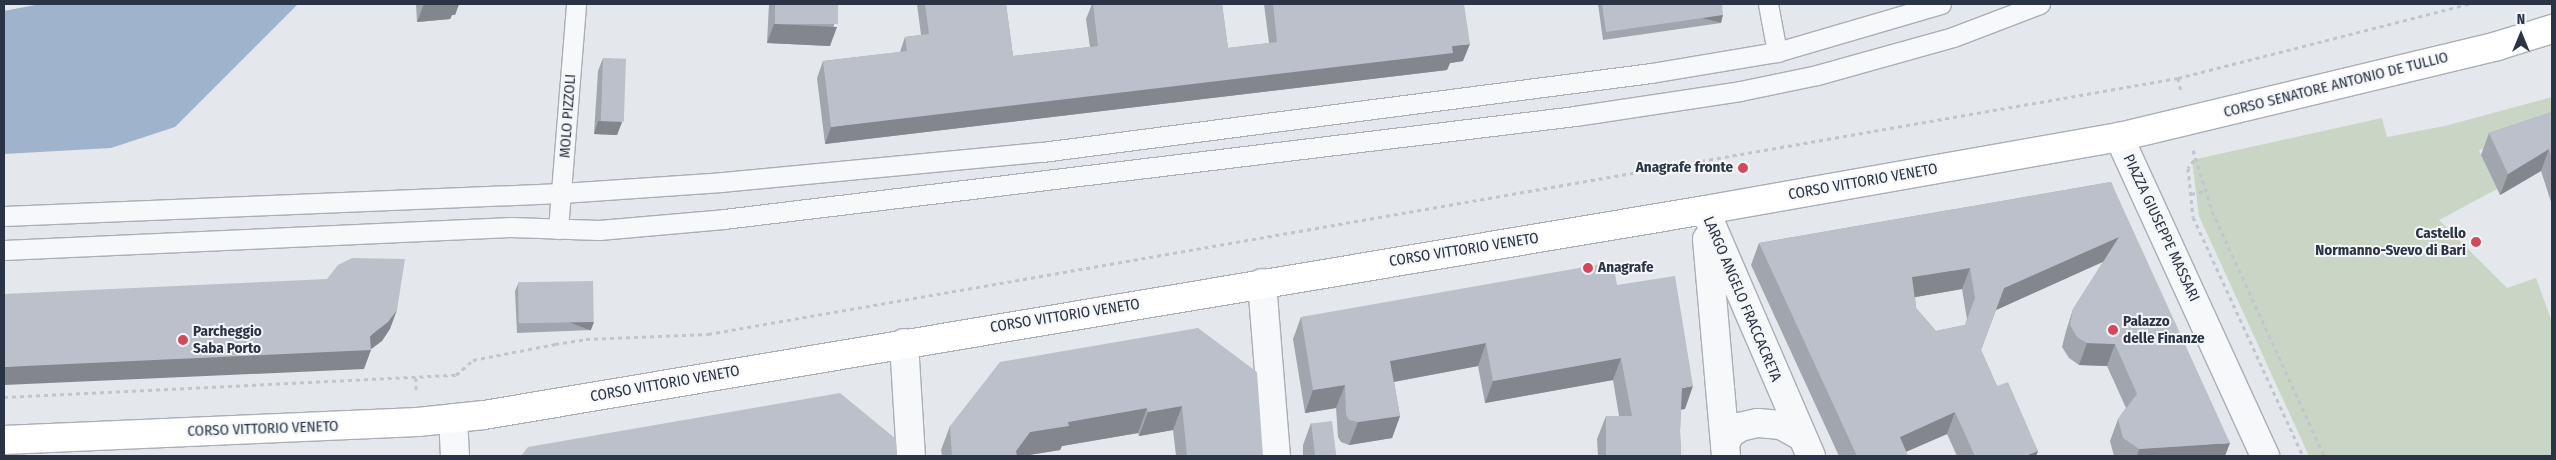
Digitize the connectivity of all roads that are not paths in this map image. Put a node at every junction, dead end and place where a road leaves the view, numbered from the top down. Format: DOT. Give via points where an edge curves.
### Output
graph roads {
  1 [pos="576,4"];
  2 [pos="1768,4"];
  3 [pos="1941,4"];
  4 [pos="2040,4"];
  5 [pos="2013,9"];
  6 [pos="2552,29"];
  7 [pos="1776,52"];
  8 [pos="2119,137"];
  9 [pos="562,192"];
  10 [pos="1705,210"];
  11 [pos="4,216"];
  12 [pos="558,229"];
  13 [pos="4,250"];
  14 [pos="1262,283"];
  15 [pos="904,343"];
  16 [pos="452,418"];
  17 [pos="12,445"];
  18 [pos="1806,446"];
  19 [pos="1725,451"];
  20 [pos="455,456"];
  21 [pos="911,456"];
  22 [pos="1276,456"];
  23 [pos="2265,456"];
  1 -- 9 [label="lane, MOLO PIZZOLI"];
  2 -- 7 [label="lane"];
  3 -- 7 [label="lane"];
  4 -- 5 [label="lane"];
  5 -- 12 [label="lane" via="1953,38 1817,74 1740,90 1575,116 724,219 599,230"];
  6 -- 8 [label="main road, CORSO SENATORE ANTONIO DE TULLIO" via="2487,48"];
  7 -- 9 [label="lane" via="1622,77 1042,152 722,182"];
  8 -- 10 [label="main road, CORSO VITTORIO VENETO"];
  8 -- 23 [label="street, PIAZZA GIUSEPPE MASSARI"];
  9 -- 11 [label="lane"];
  9 -- 12 [label="lane, MOLO PIZZOLI"];
  10 -- 14 [label="main road, CORSO VITTORIO VENETO"];
  10 -- 18 [label="street, LARGO ANGELO FRACCACRETA"];
  10 -- 19 [label="street, LARGO ANGELO FRACCACRETA"];
  12 -- 13 [label="lane" via="511,227"];
  14 -- 15 [label="main road, CORSO VITTORIO VENETO"];
  14 -- 22 [label="street"];
  15 -- 16 [label="main road, CORSO VITTORIO VENETO"];
  15 -- 21 [label="street"];
  16 -- 17 [label="main road, CORSO VITTORIO VENETO"];
  16 -- 20 [label="street"];
  18 -- 19 [label="street, LARGO ANGELO FRACCACRETA" via="1781,425 1758,423 1740,427 1729,435"];
}
